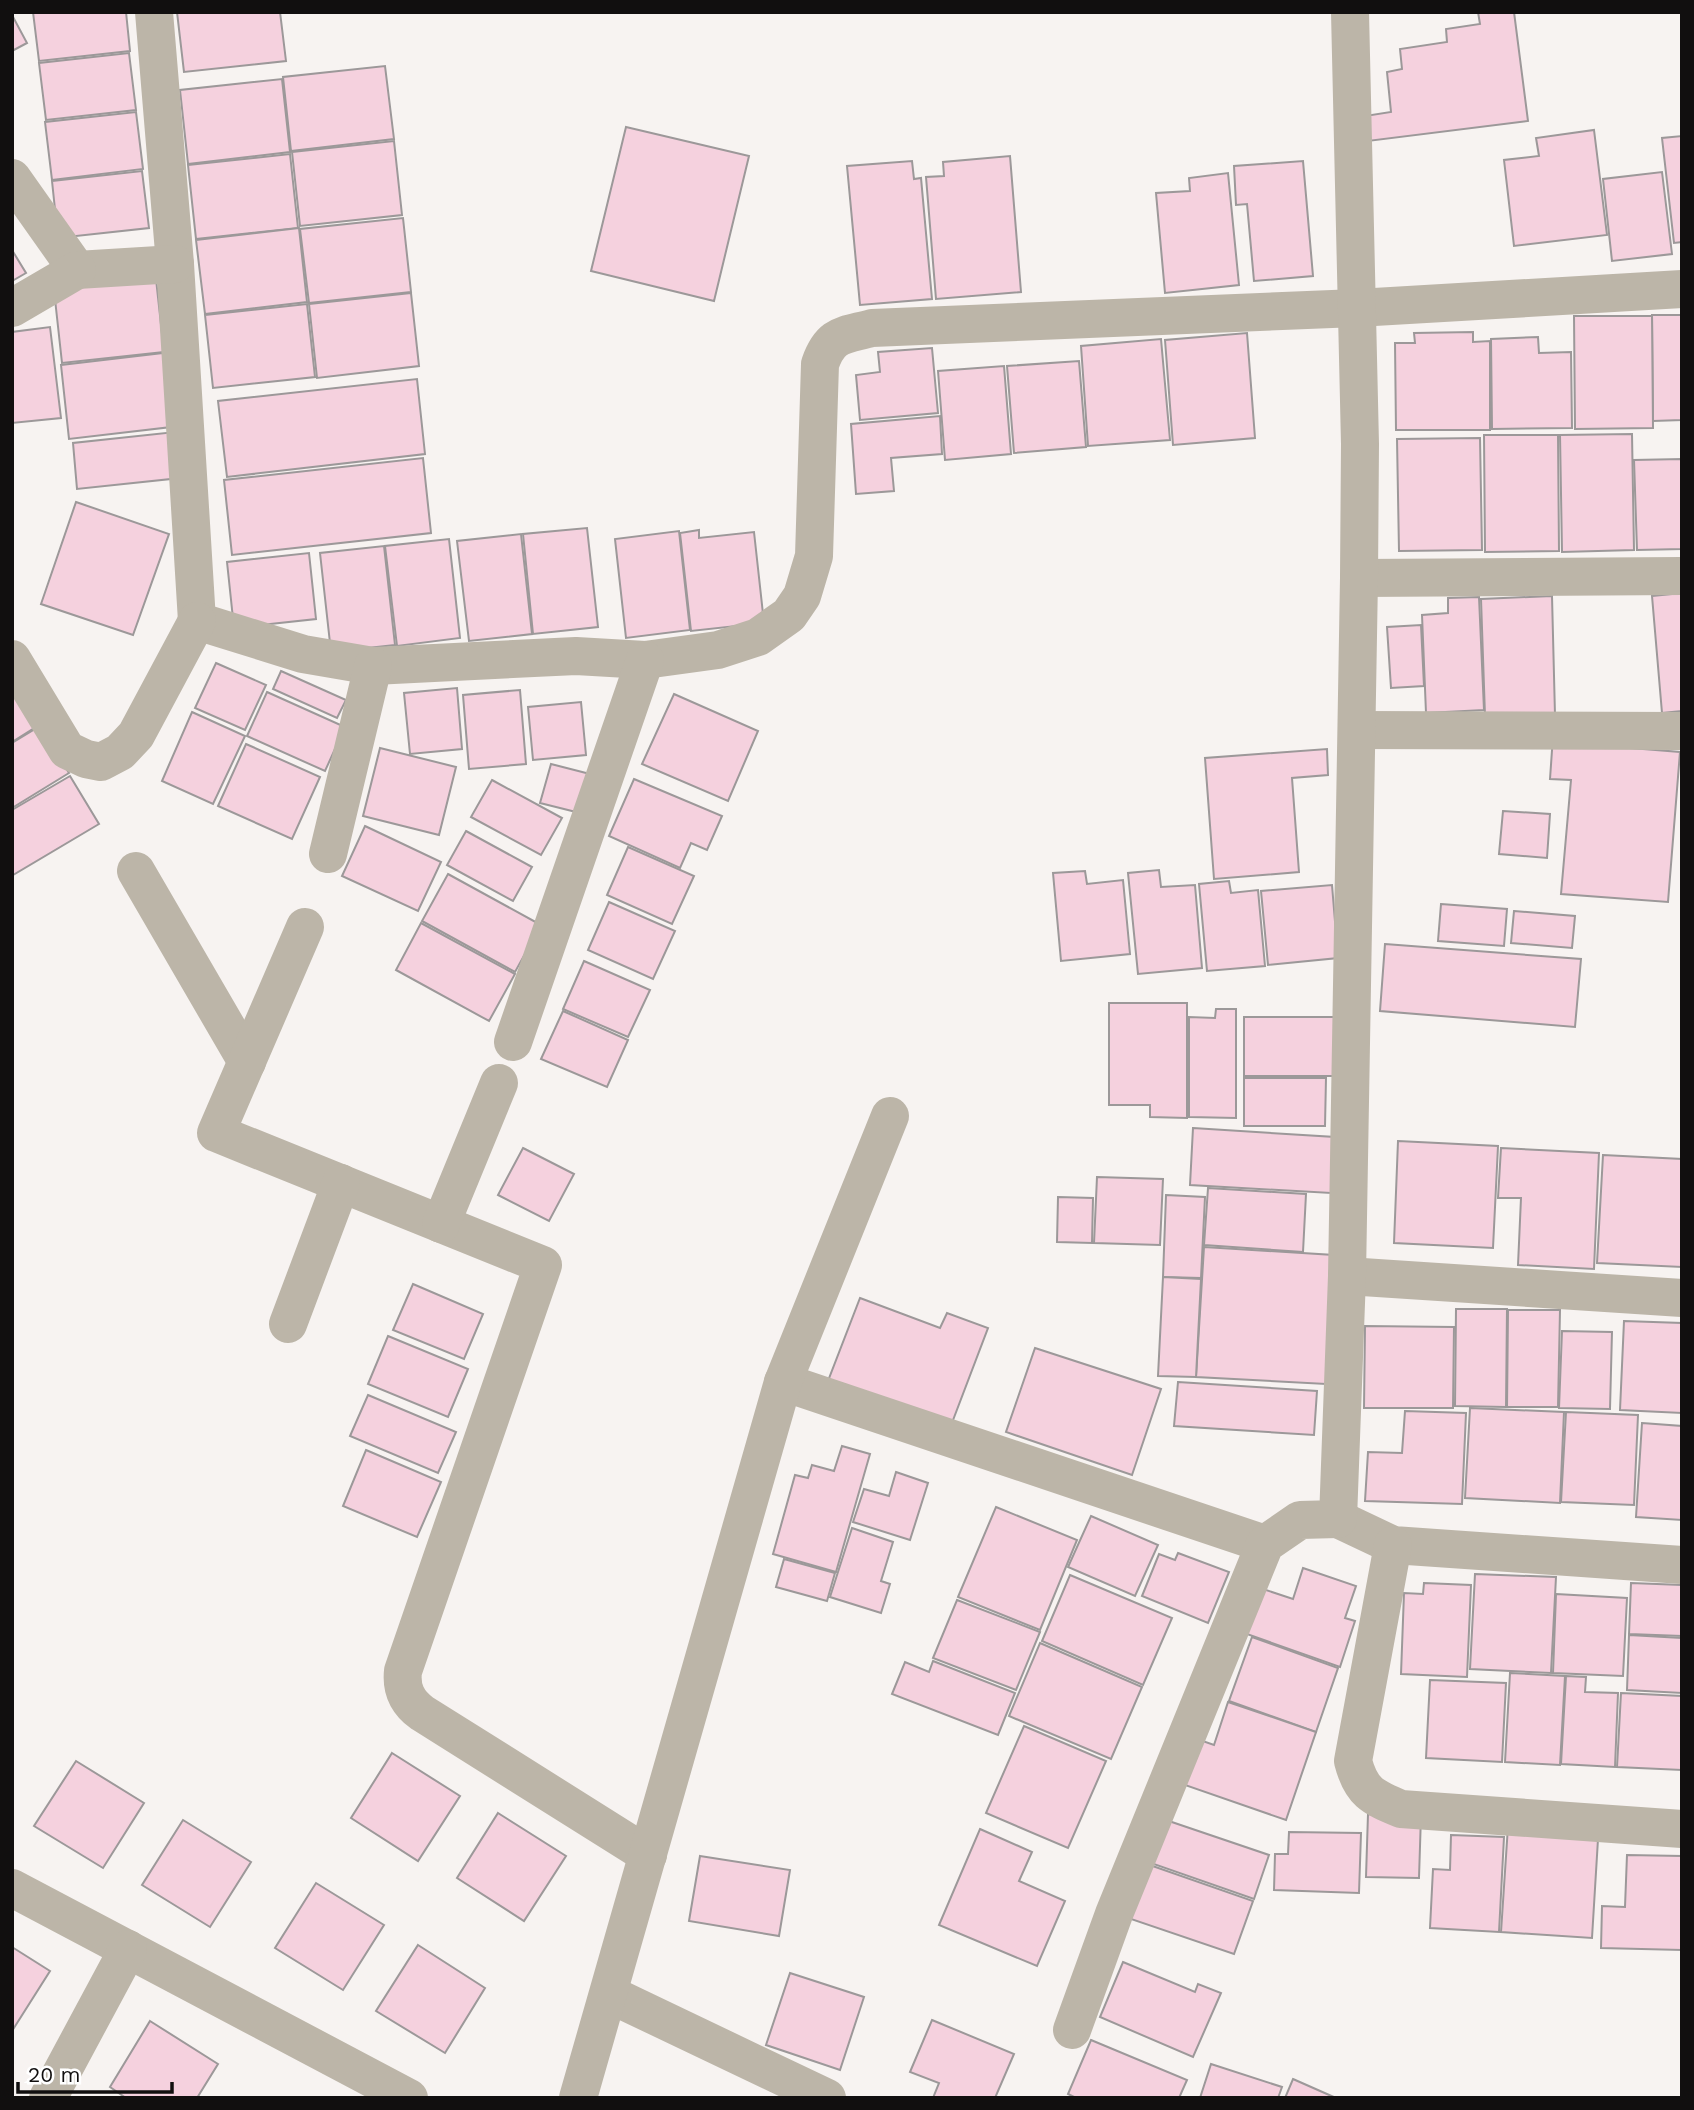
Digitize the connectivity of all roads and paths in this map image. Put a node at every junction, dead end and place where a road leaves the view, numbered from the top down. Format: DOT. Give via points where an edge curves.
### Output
graph roads {
  1 [pos="154,12"];
  2 [pos="1350,12"];
  3 [pos="12,178"];
  4 [pos="175,264"];
  5 [pos="77,270"];
  6 [pos="1682,289"];
  7 [pos="12,308"];
  8 [pos="1357,308"];
  9 [pos="1682,576"];
  10 [pos="1359,578"];
  11 [pos="197,621"];
  12 [pos="12,659"];
  13 [pos="645,660"];
  14 [pos="373,666"];
  15 [pos="1357,730"];
  16 [pos="1682,731"];
  17 [pos="328,854"];
  18 [pos="136,871"];
  19 [pos="305,927"];
  20 [pos="513,1042"];
  21 [pos="247,1062"];
  22 [pos="499,1083"];
  23 [pos="890,1115"];
  24 [pos="341,1183"];
  25 [pos="441,1224"];
  26 [pos="1347,1276"];
  27 [pos="1682,1298"];
  28 [pos="288,1324"];
  29 [pos="783,1382"];
  30 [pos="1338,1519"];
  31 [pos="1265,1544"];
  32 [pos="1393,1545"];
  33 [pos="1682,1565"];
  34 [pos="1682,1829"];
  35 [pos="648,1855"];
  36 [pos="12,1888"];
  37 [pos="128,1949"];
  38 [pos="608,1994"];
  39 [pos="1072,2030"];
  40 [pos="48,2098"];
  41 [pos="410,2098"];
  42 [pos="578,2098"];
  43 [pos="827,2098"];
  1 -- 4 [label="street"];
  2 -- 8 [label="street"];
  3 -- 5 [label="street"];
  4 -- 5 [label="street"];
  4 -- 11 [label="street"];
  5 -- 7 [label="street"];
  6 -- 8 [label="street"];
  8 -- 10 [label="street"];
  8 -- 13 [label="street" via="872,328 840,337 826,346 820,364 814,556 802,596 789,615 758,636 718,650"];
  9 -- 10 [label="street"];
  10 -- 15 [label="street"];
  11 -- 12 [label="street" via="136,735 120,752 101,762 67,750"];
  11 -- 14 [label="street" via="303,654"];
  13 -- 14 [label="street" via="576,656"];
  13 -- 20 [label="street"];
  14 -- 17 [label="street"];
  15 -- 16 [label="street"];
  15 -- 26 [label="street"];
  18 -- 21 [label="street"];
  19 -- 21 [label="street"];
  21 -- 24 [label="street" via="216,1133"];
  22 -- 25 [label="street"];
  23 -- 29 [label="street"];
  24 -- 25 [label="street"];
  24 -- 28 [label="street"];
  25 -- 35 [label="street" via="543,1265 402,1684 412,1706 422,1713"];
  26 -- 27 [label="street"];
  26 -- 30 [label="street"];
  29 -- 31 [label="street"];
  29 -- 35 [label="street"];
  30 -- 31 [label="street" via="1300,1520"];
  30 -- 32 [label="street"];
  31 -- 39 [label="street" via="1114,1914"];
  32 -- 33 [label="street"];
  32 -- 34 [label="street" via="1353,1761 1366,1792 1401,1809"];
  35 -- 38 [label="street"];
  36 -- 37 [label="street"];
  37 -- 40 [label="street"];
  37 -- 41 [label="street"];
  38 -- 42 [label="street"];
  38 -- 43 [label="street"];
}
